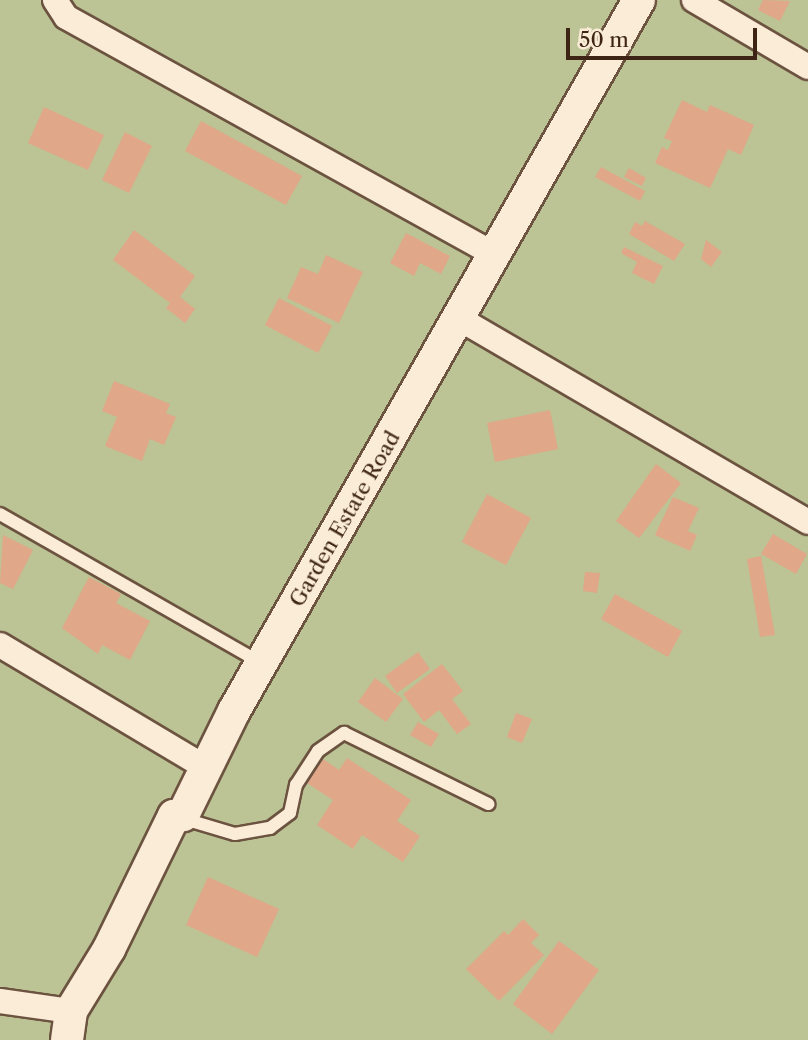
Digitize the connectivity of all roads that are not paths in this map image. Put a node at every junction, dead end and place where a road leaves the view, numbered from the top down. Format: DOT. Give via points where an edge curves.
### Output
graph roads {
  1 [pos="55,0"];
  2 [pos="639,0"];
  3 [pos="694,0"];
  4 [pos="808,67"];
  5 [pos="494,254"];
  6 [pos="458,318"];
  7 [pos="0,514"];
  8 [pos="808,522"];
  9 [pos="0,645"];
  10 [pos="262,664"];
  11 [pos="208,769"];
  12 [pos="488,804"];
  13 [pos="174,816"];
  14 [pos="0,1001"];
  15 [pos="69,1025"];
  1 -- 5 [label="street" via="66,17"];
  2 -- 5 [label="street, Garden Estate Road"];
  3 -- 4 [label="street"];
  5 -- 6 [label="street, Garden Estate Road"];
  6 -- 8 [label="street"];
  6 -- 10 [label="street, Garden Estate Road"];
  7 -- 10 [label="lane"];
  9 -- 11 [label="street"];
  10 -- 11 [label="street, Garden Estate Road"];
  11 -- 13 [label="street, Garden Estate Road" via="183,815"];
  12 -- 13 [label="lane" via="344,733 318,751 296,785 290,813 270,828 235,834"];
  13 -- 15 [label="street, Garden Estate Road"];
  14 -- 15 [label="street"];
}
